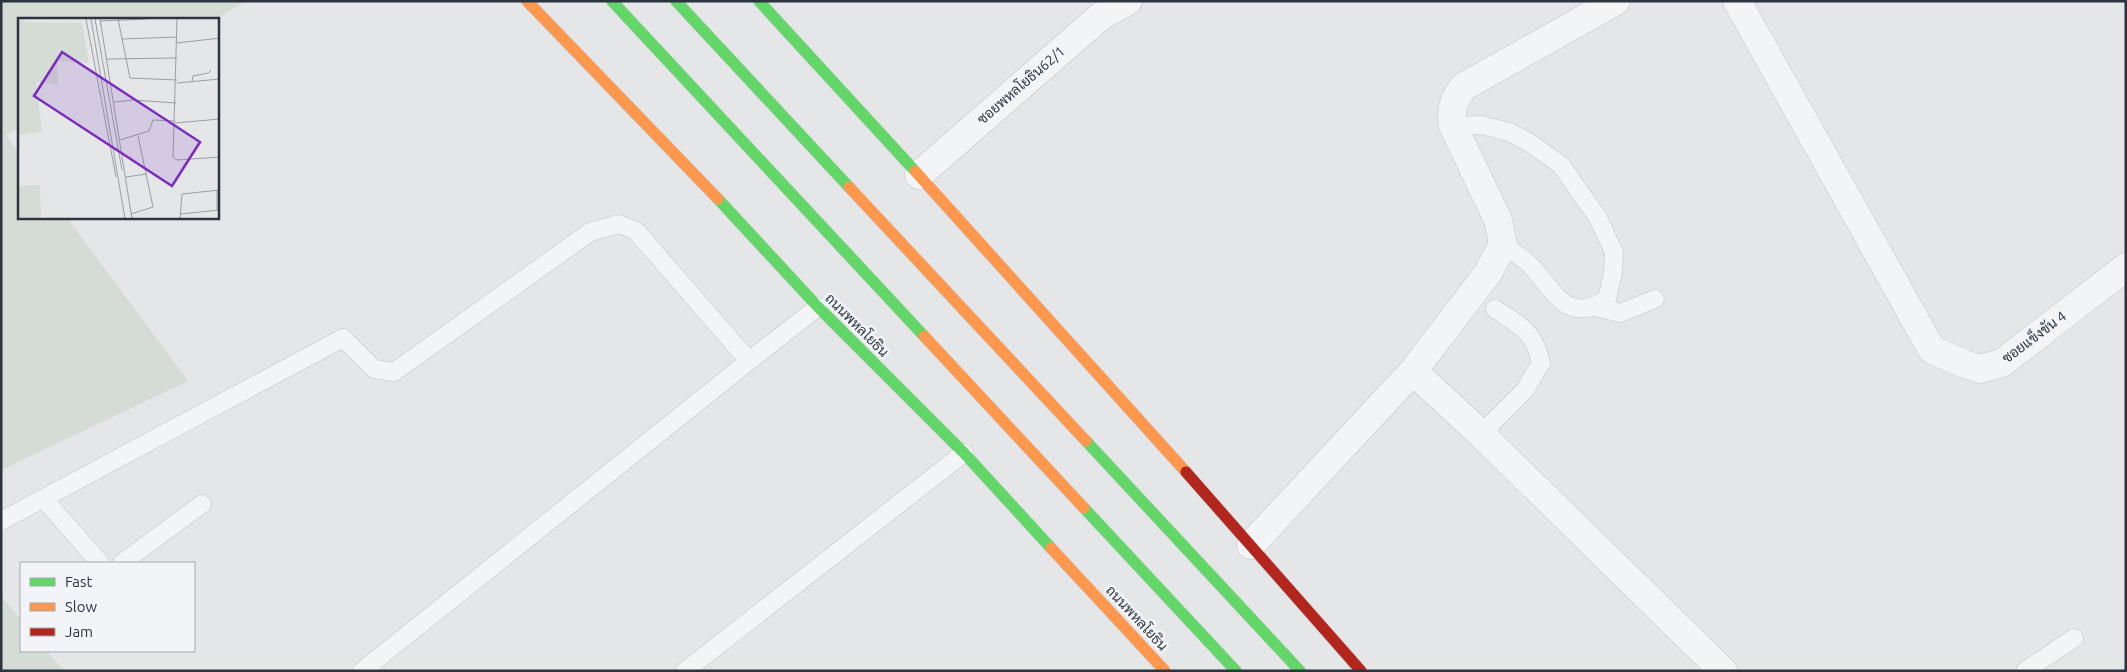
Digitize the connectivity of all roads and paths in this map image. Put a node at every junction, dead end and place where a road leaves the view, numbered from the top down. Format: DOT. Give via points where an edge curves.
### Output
graph roads {
  1 [pos="527,1"];
  2 [pos="612,1"];
  3 [pos="676,1"];
  4 [pos="759,1"];
  5 [pos="1128,1"];
  6 [pos="1616,1"];
  7 [pos="1737,1"];
  8 [pos="1453,126"];
  9 [pos="919,175"];
  10 [pos="1503,244"];
  11 [pos="2126,267"];
  12 [pos="1655,299"];
  13 [pos="1596,306"];
  14 [pos="818,307"];
  15 [pos="1496,309"];
  16 [pos="749,360"];
  17 [pos="1413,371"];
  18 [pos="1481,434"];
  19 [pos="964,452"];
  20 [pos="44,499"];
  21 [pos="202,504"];
  22 [pos="1,521"];
  23 [pos="1252,545"];
  24 [pos="99,562"];
  25 [pos="123,562"];
  26 [pos="2074,638"];
  27 [pos="1159,669"];
  28 [pos="362,671"];
  29 [pos="685,671"];
  30 [pos="1236,671"];
  31 [pos="1300,671"];
  32 [pos="1361,671"];
  33 [pos="1723,671"];
  34 [pos="2025,671"];
  1 -- 14 [label="main road, ถนนพหลโยธิน" via="695,174"];
  2 -- 30 [label="main road"];
  3 -- 31 [label="main road"];
  4 -- 9 [label="main road"];
  5 -- 9 [label="street, ซอยพหลโยธิน62/1" via="1101,16"];
  6 -- 8 [label="street" via="1462,87 1451,112"];
  7 -- 11 [label="street, ซอยแข็งขัน 4" via="1932,350 1980,369 2002,364"];
  8 -- 10 [label="street" via="1498,220"];
  8 -- 13 [label="lane" via="1481,125 1509,132 1561,165 1598,218 1614,252 1607,299"];
  9 -- 23 [label="main road"];
  10 -- 13 [label="lane" via="1532,267 1558,299 1575,308"];
  10 -- 17 [label="street" via="1488,273"];
  12 -- 13 [label="lane" via="1620,313"];
  14 -- 16 [label="lane"];
  14 -- 19 [label="main road, ถนนพหลโยธิน"];
  15 -- 18 [label="lane" via="1526,330 1538,348 1541,363 1525,390"];
  16 -- 20 [label="lane" via="636,231 619,224 590,232 394,372 374,369 343,338"];
  16 -- 28 [label="lane"];
  17 -- 18 [label="street"];
  17 -- 23 [label="street"];
  18 -- 33 [label="street"];
  19 -- 27 [label="main road, ถนนพหลโยธิน"];
  19 -- 29 [label="lane"];
  20 -- 22 [label="lane"];
  20 -- 24 [label="lane"];
  21 -- 25 [label="lane"];
  23 -- 32 [label="main road"];
  26 -- 34 [label="lane"];
}
